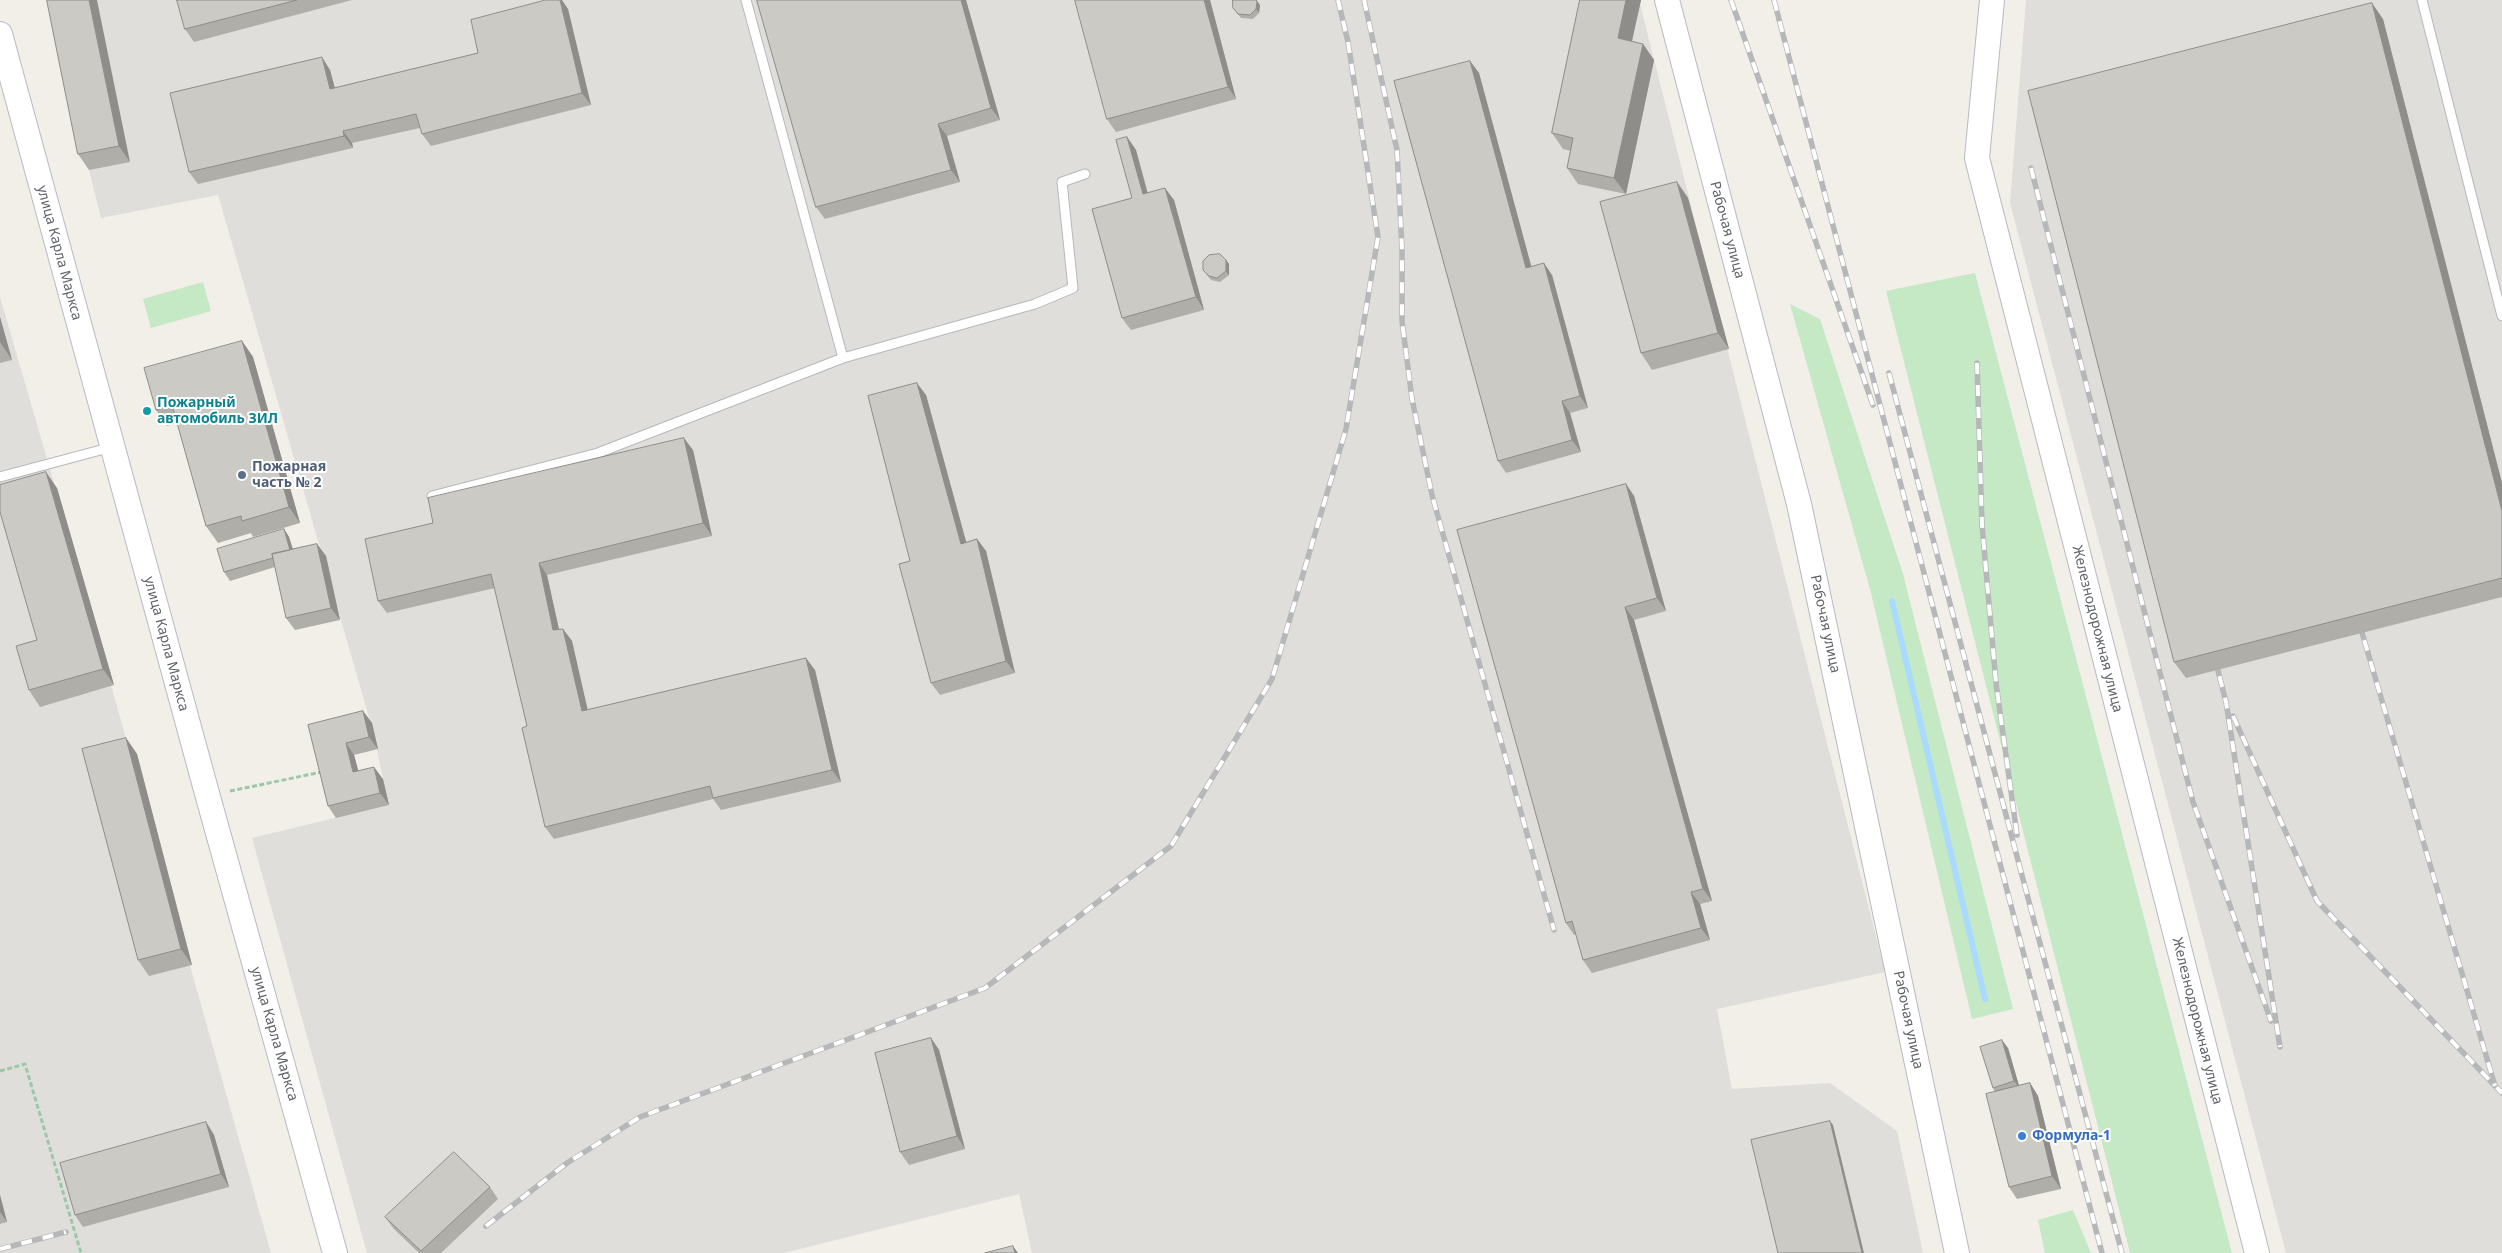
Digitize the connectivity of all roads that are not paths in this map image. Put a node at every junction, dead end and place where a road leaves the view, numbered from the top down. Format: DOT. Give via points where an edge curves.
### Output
graph roads {
  1 [pos="746,0"];
  2 [pos="1667,0"];
  3 [pos="1992,0"];
  4 [pos="2422,0"];
  5 [pos="0,34"];
  6 [pos="1085,174"];
  7 [pos="2502,316"];
  8 [pos="843,358"];
  9 [pos="112,447"];
  10 [pos="0,477"];
  11 [pos="432,496"];
  12 [pos="335,1253"];
  13 [pos="1957,1253"];
  14 [pos="2257,1253"];
  1 -- 8 [label="lane"];
  2 -- 13 [label="street, Рабочая улица" via="1799,504"];
  3 -- 14 [label="street, Железнодорожная улица" via="1977,158"];
  4 -- 7 [label="lane"];
  5 -- 9 [label="street, улица Карла Маркса"];
  6 -- 8 [label="lane" via="1062,182 1073,288 1035,304"];
  8 -- 11 [label="lane" via="598,453"];
  9 -- 10 [label="lane"];
  9 -- 12 [label="street, улица Карла Маркса"];
}
